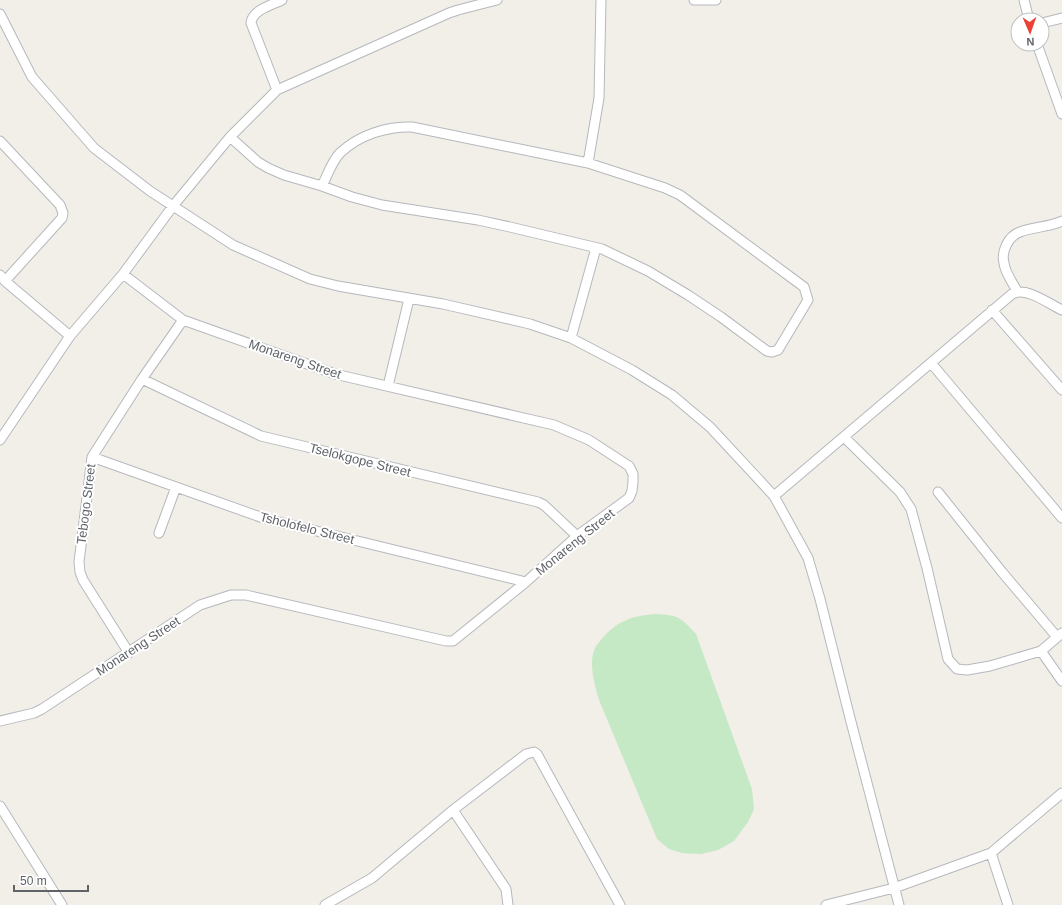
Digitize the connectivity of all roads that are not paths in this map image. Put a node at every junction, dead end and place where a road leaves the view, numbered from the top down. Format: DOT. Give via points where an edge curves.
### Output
graph roads {
  1 [pos="282,0"];
  2 [pos="497,0"];
  3 [pos="600,0"];
  4 [pos="694,0"];
  5 [pos="701,0"];
  6 [pos="716,0"];
  7 [pos="1024,0"];
  8 [pos="1027,12"];
  9 [pos="0,14"];
  10 [pos="1062,18"];
  11 [pos="1050,21"];
  12 [pos="1040,52"];
  13 [pos="277,90"];
  14 [pos="1059,99"];
  15 [pos="1062,114"];
  16 [pos="230,137"];
  17 [pos="0,141"];
  18 [pos="588,163"];
  19 [pos="322,186"];
  20 [pos="173,206"];
  21 [pos="1062,221"];
  22 [pos="596,248"];
  23 [pos="123,274"];
  24 [pos="2,278"];
  25 [pos="1017,291"];
  26 [pos="409,299"];
  27 [pos="992,310"];
  28 [pos="1062,310"];
  29 [pos="183,320"];
  30 [pos="70,336"];
  31 [pos="571,338"];
  32 [pos="931,363"];
  33 [pos="142,379"];
  34 [pos="388,386"];
  35 [pos="1062,390"];
  36 [pos="844,437"];
  37 [pos="0,440"];
  38 [pos="92,457"];
  39 [pos="176,487"];
  40 [pos="938,492"];
  41 [pos="774,496"];
  42 [pos="1062,518"];
  43 [pos="159,533"];
  44 [pos="577,536"];
  45 [pos="526,582"];
  46 [pos="1060,635"];
  47 [pos="1041,651"];
  48 [pos="129,653"];
  49 [pos="1062,682"];
  50 [pos="0,721"];
  51 [pos="1062,793"];
  52 [pos="0,806"];
  53 [pos="452,810"];
  54 [pos="991,852"];
  55 [pos="894,888"];
  56 [pos="62,905"];
  57 [pos="326,905"];
  58 [pos="508,905"];
  59 [pos="620,905"];
  60 [pos="826,905"];
  61 [pos="899,905"];
  62 [pos="1008,905"];
  1 -- 13 [label="street" via="258,12 251,18 250,23"];
  2 -- 13 [label="street" via="449,13"];
  3 -- 18 [label="street" via="599,98"];
  4 -- 5 [label="street"];
  5 -- 6 [label="street"];
  7 -- 8 [label="street"];
  9 -- 20 [label="street" via="32,77 94,148"];
  10 -- 11 [label="street"];
  12 -- 14 [label="street"];
  13 -- 16 [label="street"];
  14 -- 15 [label="street"];
  16 -- 19 [label="street" via="268,168"];
  16 -- 20 [label="street"];
  17 -- 24 [label="street" via="60,205 62,212 62,218"];
  18 -- 19 [label="street" via="399,126 375,133 340,153"];
  18 -- 22 [label="street" via="680,195 804,287 808,300 778,350 767,351 688,295 648,271"];
  19 -- 22 [label="street" via="382,206 478,220"];
  20 -- 23 [label="street"];
  20 -- 26 [label="street" via="232,245 310,279"];
  21 -- 25 [label="street" via="1020,232 1009,240 1004,265"];
  22 -- 31 [label="street"];
  23 -- 29 [label="street, Monareng Street"];
  23 -- 30 [label="street"];
  24 -- 30 [label="street"];
  25 -- 27 [label="street"];
  25 -- 28 [label="street" via="1028,292"];
  26 -- 31 [label="street" via="530,324"];
  26 -- 34 [label="street"];
  27 -- 32 [label="street"];
  27 -- 35 [label="street"];
  29 -- 33 [label="street, Tebogo Street"];
  29 -- 34 [label="street, Monareng Street" via="335,374"];
  30 -- 37 [label="street"];
  31 -- 41 [label="street" via="632,370 672,395 710,427"];
  32 -- 36 [label="street"];
  32 -- 42 [label="street"];
  33 -- 38 [label="street, Tebogo Street"];
  33 -- 44 [label="street, Tselokgope Street" via="262,436 538,502"];
  34 -- 44 [label="street, Monareng Street" via="554,425 589,440 629,466 633,474 629,498"];
  36 -- 41 [label="street"];
  36 -- 47 [label="street" via="900,492 911,509 948,659 957,669 990,666"];
  38 -- 39 [label="street, Tsholofelo Street"];
  38 -- 48 [label="street, Tebogo Street" via="79,562 80,572"];
  39 -- 43 [label="street"];
  39 -- 45 [label="street, Tsholofelo Street" via="262,518"];
  40 -- 46 [label="street" via="1002,572"];
  41 -- 55 [label="street" via="808,558"];
  44 -- 45 [label="street, Monareng Street"];
  45 -- 48 [label="street, Monareng Street" via="452,641 446,642 239,594 200,605"];
  46 -- 47 [label="street"];
  47 -- 49 [label="street"];
  48 -- 50 [label="street, Monareng Street" via="42,709"];
  51 -- 54 [label="street"];
  52 -- 56 [label="street"];
  53 -- 57 [label="street" via="372,878"];
  53 -- 58 [label="street" via="506,889"];
  53 -- 59 [label="street" via="526,754 534,752"];
  54 -- 55 [label="street"];
  54 -- 62 [label="street"];
  55 -- 60 [label="street"];
  55 -- 61 [label="street"];
}
